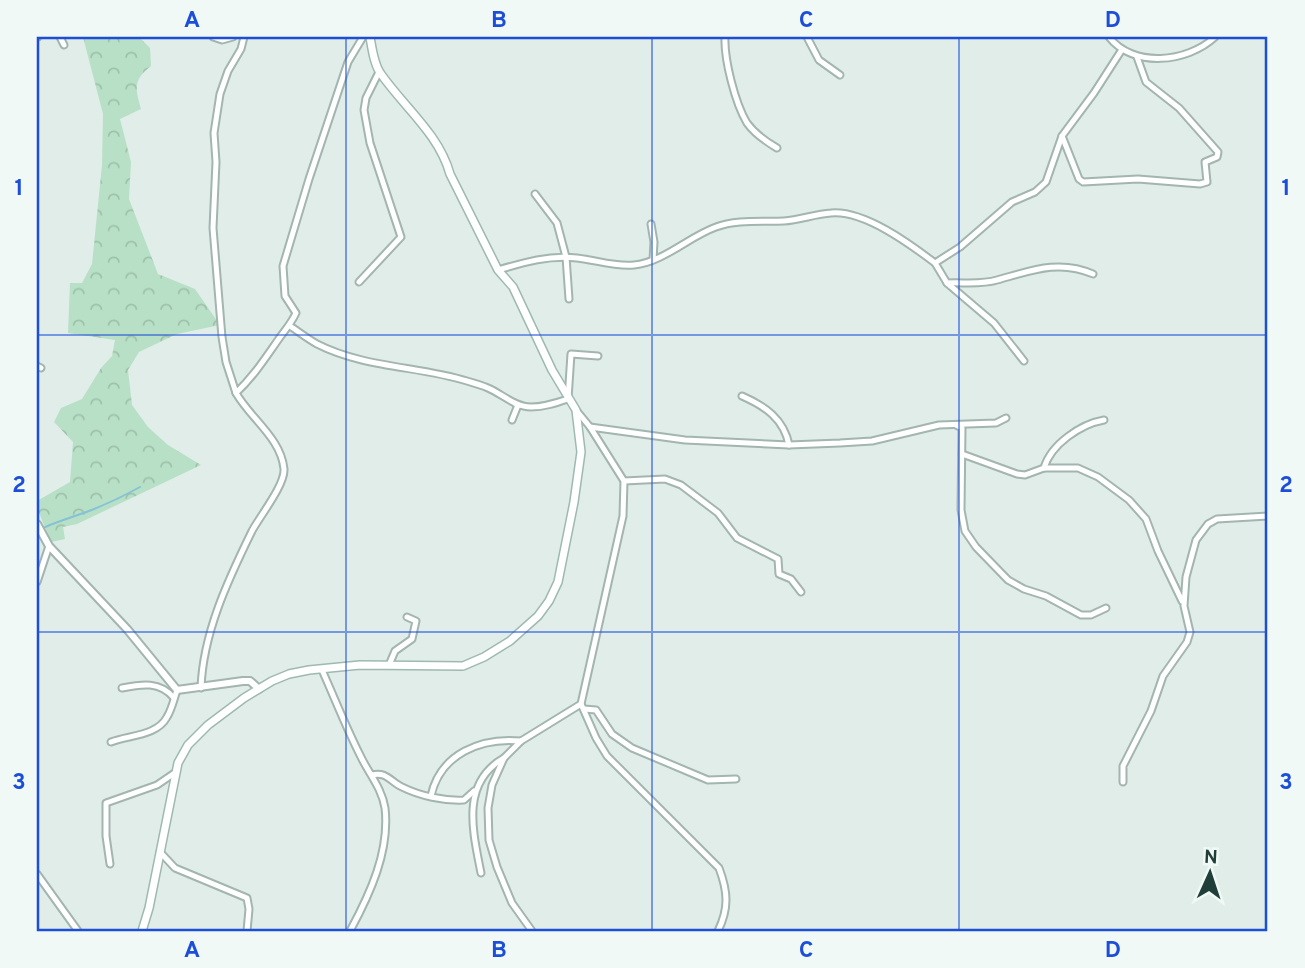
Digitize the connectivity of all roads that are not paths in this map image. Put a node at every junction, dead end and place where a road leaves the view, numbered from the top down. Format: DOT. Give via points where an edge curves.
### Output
graph roads {
  1 [pos="60,37"];
  2 [pos="212,37"];
  3 [pos="233,37"];
  4 [pos="244,37"];
  5 [pos="363,37"];
  6 [pos="370,37"];
  7 [pos="725,37"];
  8 [pos="807,37"];
  9 [pos="1109,37"];
  10 [pos="1215,37"];
  11 [pos="64,45"];
  12 [pos="1121,51"];
  13 [pos="1137,57"];
  14 [pos="379,72"];
  15 [pos="840,75"];
  16 [pos="1062,136"];
  17 [pos="776,148"];
  18 [pos="1048,191"];
  19 [pos="1035,192"];
  20 [pos="535,194"];
  21 [pos="651,224"];
  22 [pos="566,257"];
  23 [pos="653,260"];
  24 [pos="934,263"];
  25 [pos="498,270"];
  26 [pos="1093,274"];
  27 [pos="359,282"];
  28 [pos="947,283"];
  29 [pos="569,299"];
  30 [pos="290,326"];
  31 [pos="598,356"];
  32 [pos="1024,361"];
  33 [pos="236,393"];
  34 [pos="742,396"];
  35 [pos="568,399"];
  36 [pos="513,402"];
  37 [pos="576,410"];
  38 [pos="1006,418"];
  39 [pos="512,420"];
  40 [pos="1104,420"];
  41 [pos="955,425"];
  42 [pos="590,427"];
  43 [pos="789,444"];
  44 [pos="962,454"];
  45 [pos="1044,468"];
  46 [pos="624,481"];
  47 [pos="1268,516"];
  48 [pos="38,528"];
  49 [pos="49,546"];
  50 [pos="37,582"];
  51 [pos="801,592"];
  52 [pos="1184,606"];
  53 [pos="1106,608"];
  54 [pos="408,617"];
  55 [pos="389,665"];
  56 [pos="322,670"];
  57 [pos="122,688"];
  58 [pos="201,688"];
  59 [pos="259,689"];
  60 [pos="177,690"];
  61 [pos="174,698"];
  62 [pos="582,707"];
  63 [pos="521,741"];
  64 [pos="111,742"];
  65 [pos="504,758"];
  66 [pos="176,772"];
  67 [pos="372,775"];
  68 [pos="736,779"];
  69 [pos="1122,782"];
  70 [pos="476,789"];
  71 [pos="431,796"];
  72 [pos="160,852"];
  73 [pos="110,864"];
  74 [pos="481,873"];
  75 [pos="37,874"];
  76 [pos="78,931"];
  77 [pos="142,931"];
  78 [pos="247,931"];
  79 [pos="351,931"];
  80 [pos="532,931"];
  81 [pos="718,931"];
  1 -- 11 [label="street"];
  2 -- 3 [label="street"];
  4 -- 33 [label="street" via="220,94 214,133 213,228 222,337"];
  5 -- 30 [label="street" via="345,70 283,267 285,296 296,313"];
  6 -- 14 [label="main road"];
  7 -- 17 [label="street" via="728,67 747,122"];
  8 -- 15 [label="street" via="819,60"];
  9 -- 12 [label="street"];
  10 -- 13 [label="street" via="1193,51 1171,57"];
  12 -- 13 [label="street"];
  12 -- 16 [label="street"];
  13 -- 16 [label="street" via="1146,82 1179,108 1218,152 1205,162 1207,182 1138,179 1083,183"];
  14 -- 25 [label="main road" via="446,159"];
  14 -- 27 [label="street" via="364,110 370,144 401,237"];
  16 -- 19 [label="street" via="1046,182"];
  18 -- 19 [label="street"];
  19 -- 24 [label="street" via="1012,202"];
  20 -- 22 [label="street" via="557,223"];
  21 -- 23 [label="street"];
  22 -- 23 [label="street" via="620,265"];
  22 -- 25 [label="street"];
  22 -- 29 [label="street"];
  23 -- 24 [label="street" via="726,223 794,221 838,213 891,233"];
  24 -- 28 [label="street"];
  25 -- 35 [label="main road" via="513,287"];
  26 -- 28 [label="street" via="1079,268 1052,267 995,281"];
  28 -- 32 [label="street" via="993,323"];
  30 -- 33 [label="street"];
  30 -- 36 [label="street" via="331,350 450,376"];
  31 -- 35 [label="street" via="571,354"];
  33 -- 58 [label="street" via="269,434 284,472 216,614 204,652"];
  34 -- 43 [label="street" via="777,418"];
  35 -- 36 [label="street" via="532,407"];
  35 -- 37 [label="main road"];
  36 -- 39 [label="street" via="518,405"];
  37 -- 42 [label="street"];
  37 -- 55 [label="main road" via="580,452 574,502 550,601 510,641 463,666"];
  38 -- 41 [label="street"];
  40 -- 45 [label="street" via="1069,436 1050,454"];
  41 -- 43 [label="street" via="872,441"];
  41 -- 44 [label="street" via="962,428"];
  42 -- 43 [label="street" via="685,440"];
  42 -- 46 [label="street"];
  44 -- 45 [label="street" via="1017,474"];
  44 -- 53 [label="street" via="961,510 965,531 975,547 1008,580 1024,589 1081,615"];
  45 -- 52 [label="street" via="1077,468 1129,500 1146,519"];
  46 -- 51 [label="street" via="665,479 681,485 718,513 737,538 778,559 779,574 791,579"];
  46 -- 62 [label="street" via="623,516"];
  47 -- 52 [label="street" via="1217,519 1208,524 1192,549"];
  48 -- 49 [label="street"];
  49 -- 50 [label="street"];
  49 -- 60 [label="street"];
  52 -- 69 [label="street" via="1190,623 1186,642 1163,676 1123,766"];
  54 -- 55 [label="street" via="416,623 412,639 395,652"];
  55 -- 56 [label="main road"];
  56 -- 59 [label="main road" via="289,674"];
  56 -- 67 [label="street"];
  57 -- 61 [label="street" via="161,686"];
  58 -- 59 [label="street" via="250,681"];
  58 -- 60 [label="street"];
  59 -- 66 [label="main road" via="197,735"];
  60 -- 61 [label="street"];
  61 -- 64 [label="street" via="162,726"];
  62 -- 63 [label="street"];
  62 -- 68 [label="street" via="596,710 612,734 651,757 708,780"];
  62 -- 81 [label="street" via="607,756 719,868 727,889"];
  63 -- 65 [label="street"];
  63 -- 71 [label="street" via="492,742 457,755 439,772"];
  65 -- 70 [label="street" via="489,769"];
  65 -- 80 [label="street" via="492,785 489,840 512,903"];
  66 -- 72 [label="main road"];
  66 -- 73 [label="street" via="157,785 106,803"];
  67 -- 71 [label="street" via="385,775 403,788"];
  67 -- 79 [label="street" via="385,809 384,837 378,870"];
  70 -- 71 [label="street" via="464,800"];
  70 -- 74 [label="street" via="472,828"];
  72 -- 77 [label="main road"];
  72 -- 78 [label="street" via="175,868 247,898"];
  75 -- 76 [label="street"];
}
